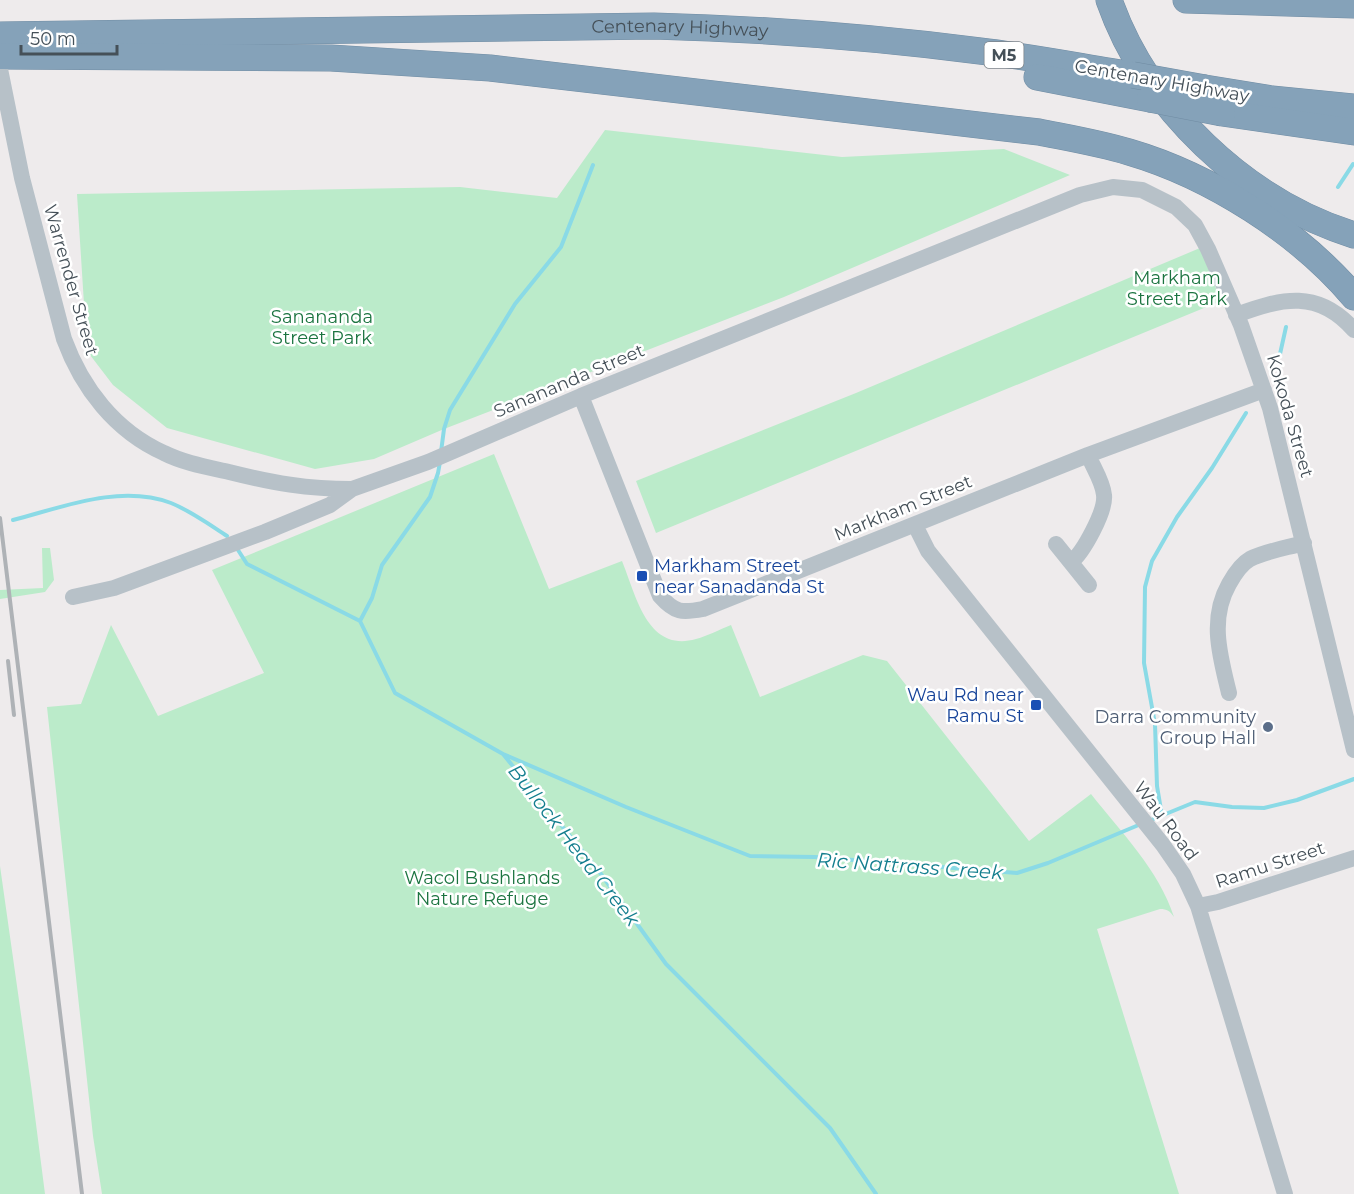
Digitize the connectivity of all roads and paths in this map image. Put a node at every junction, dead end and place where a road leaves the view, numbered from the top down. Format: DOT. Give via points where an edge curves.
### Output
graph roads {
  1 [pos="1109,0"];
  2 [pos="1186,0"];
  3 [pos="1351,5"];
  4 [pos="874,39"];
  5 [pos="7,50"];
  6 [pos="1354,107"];
  7 [pos="1354,132"];
  8 [pos="1080,195"];
  9 [pos="1354,235"];
  10 [pos="1354,297"];
  11 [pos="1239,320"];
  12 [pos="1354,330"];
  13 [pos="1354,343"];
  14 [pos="1264,390"];
  15 [pos="581,396"];
  16 [pos="1088,455"];
  17 [pos="352,489"];
  18 [pos="915,525"];
  19 [pos="1304,543"];
  20 [pos="1056,544"];
  21 [pos="1071,562"];
  22 [pos="1089,585"];
  23 [pos="73,597"];
  24 [pos="1229,693"];
  25 [pos="1354,750"];
  26 [pos="1354,858"];
  27 [pos="1198,906"];
  28 [pos="1285,1194"];
  1 -- 9 [label="highway" via="1133,51 1159,91 1204,145 1269,196"];
  2 -- 3 [label="highway"];
  4 -- 5 [label="highway, Centenary Highway / M5" via="777,30 654,26"];
  4 -- 6 [label="highway, Centenary Highway / M5, bridge" via="982,51 1272,99"];
  4 -- 7 [label="highway, bridge" via="897,53 1222,113"];
  5 -- 10 [label="highway" via="320,58 490,68 1039,132 1129,152 1219,190 1283,232"];
  5 -- 17 [label="street, Warrender Street" via="22,178 64,339 96,399 137,439 180,460 278,484"];
  8 -- 11 [label="street, Kokoda Street" via="1113,187 1142,190 1176,207 1195,225"];
  8 -- 15 [label="street, Sanananda Street"];
  11 -- 12 [label="street" via="1268,303 1300,300 1334,312"];
  11 -- 13 [label="street" via="1288,308 1305,309 1337,325"];
  11 -- 14 [label="street, Kokoda Street"];
  14 -- 16 [label="street, Markham Street"];
  14 -- 19 [label="street, Kokoda Street"];
  15 -- 17 [label="street, Sanananda Street" via="428,462"];
  15 -- 18 [label="street, Markham Street" via="660,596 670,608 684,613 703,609"];
  16 -- 18 [label="street, Markham Street"];
  16 -- 21 [label="street" via="1104,501 1087,542"];
  17 -- 23 [label="street, Sanananda Street" via="330,505 265,532 114,588"];
  18 -- 27 [label="street, Wau Road" via="928,551 1163,845"];
  19 -- 24 [label="street" via="1247,560 1224,593 1217,620 1218,644"];
  19 -- 25 [label="street, Kokoda Street"];
  20 -- 21 [label="street"];
  21 -- 22 [label="street"];
  26 -- 27 [label="street, Ramu Street"];
  27 -- 28 [label="street, Wau Road"];
}
